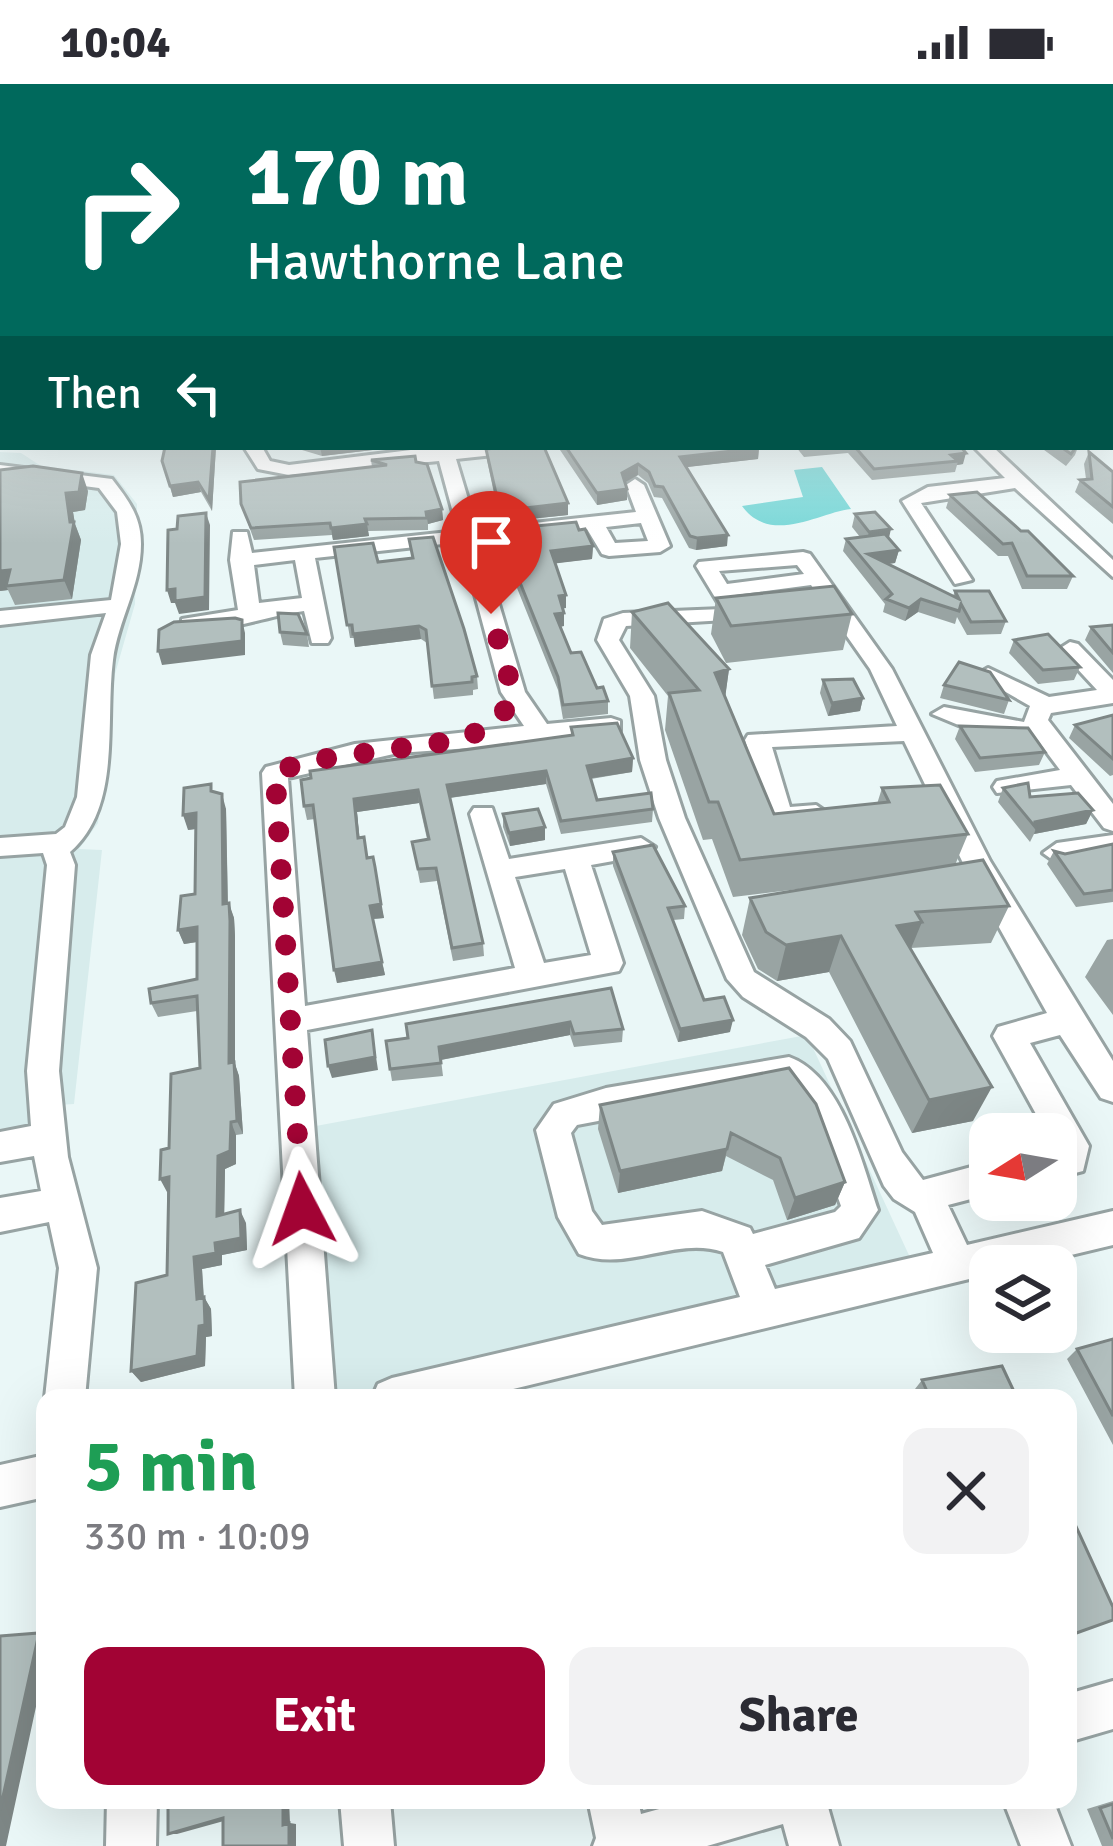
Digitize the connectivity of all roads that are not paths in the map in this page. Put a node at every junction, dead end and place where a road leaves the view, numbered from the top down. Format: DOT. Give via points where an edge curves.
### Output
graph roads {
  1 [pos="255,450"];
  2 [pos="986,450"];
  3 [pos="445,451"];
  4 [pos="0,470"];
  5 [pos="1019,482"];
  6 [pos="635,485"];
  7 [pos="646,517"];
  8 [pos="593,522"];
  9 [pos="240,536"];
  10 [pos="469,536"];
  11 [pos="304,553"];
  12 [pos="240,560"];
  13 [pos="1113,571"];
  14 [pos="962,580"];
  15 [pos="316,602"];
  16 [pos="728,603"];
  17 [pos="835,604"];
  18 [pos="120,605"];
  19 [pos="249,611"];
  20 [pos="0,618"];
  21 [pos="178,625"];
  22 [pos="320,638"];
  23 [pos="1070,649"];
  24 [pos="988,675"];
  25 [pos="513,692"];
  26 [pos="1110,699"];
  27 [pos="944,714"];
  28 [pos="1044,719"];
  29 [pos="615,726"];
  30 [pos="913,733"];
  31 [pos="542,734"];
  32 [pos="466,739"];
  33 [pos="1077,776"];
  34 [pos="1006,787"];
  35 [pos="950,808"];
  36 [pos="913,809"];
  37 [pos="847,813"];
  38 [pos="483,814"];
  39 [pos="1113,822"];
  40 [pos="1113,844"];
  41 [pos="0,847"];
  42 [pos="641,847"];
  43 [pos="55,850"];
  44 [pos="1057,853"];
  45 [pos="575,856"];
  46 [pos="500,869"];
  47 [pos="532,974"];
  48 [pos="1067,1020"];
  49 [pos="290,1021"];
  50 [pos="1113,1088"];
  51 [pos="1053,1113"];
  52 [pos="49,1138"];
  53 [pos="0,1147"];
  54 [pos="969,1183"];
  55 [pos="928,1201"];
  56 [pos="62,1203"];
  57 [pos="0,1215"];
  58 [pos="1113,1228"];
  59 [pos="742,1254"];
  60 [pos="957,1265"];
  61 [pos="764,1310"];
  62 [pos="66,1389"];
  63 [pos="314,1389"];
  64 [pos="430,1389"];
  65 [pos="36,1478"];
  66 [pos="0,1486"];
  67 [pos="1113,1705"];
  68 [pos="1077,1715"];
  69 [pos="132,1809"];
  70 [pos="366,1809"];
  71 [pos="615,1809"];
  72 [pos="749,1809"];
  73 [pos="804,1809"];
  74 [pos="1032,1809"];
  75 [pos="621,1845"];
  76 [pos="130,1846"];
  77 [pos="370,1846"];
  78 [pos="814,1846"];
  79 [pos="1046,1846"];
  1 -- 3 [label="street" via="264,465 289,470"];
  2 -- 5 [label="street"];
  3 -- 10 [label="street"];
  4 -- 18 [label="street" via="105,483 127,512 131,544"];
  5 -- 13 [label="street"];
  5 -- 14 [label="street" via="911,501"];
  6 -- 7 [label="street"];
  7 -- 8 [label="street"];
  7 -- 8 [label="street" via="657,548 609,550"];
  8 -- 10 [label="street"];
  9 -- 12 [label="street"];
  10 -- 11 [label="street"];
  10 -- 25 [label="street"];
  11 -- 12 [label="street"];
  11 -- 15 [label="street"];
  12 -- 19 [label="street"];
  15 -- 19 [label="street"];
  15 -- 22 [label="street"];
  16 -- 17 [label="street"];
  16 -- 17 [label="street" via="706,566 810,568"];
  16 -- 55 [label="street" via="623,620 612,624 608,640 642,696 672,818 742,979 838,1048 903,1185"];
  17 -- 30 [label="street"];
  18 -- 20 [label="street"];
  18 -- 43 [label="street" via="102,655 90,797 76,832"];
  19 -- 21 [label="street"];
  23 -- 26 [label="street"];
  24 -- 28 [label="street"];
  25 -- 31 [label="street"];
  25 -- 32 [label="street" via="503,714"];
  26 -- 28 [label="street"];
  27 -- 28 [label="street" via="974,723"];
  28 -- 33 [label="street"];
  29 -- 31 [label="street"];
  30 -- 35 [label="street"];
  30 -- 37 [label="street" via="757,740 781,816"];
  31 -- 32 [label="street"];
  32 -- 49 [label="street" via="275,772"];
  33 -- 34 [label="street"];
  33 -- 39 [label="street"];
  35 -- 36 [label="street"];
  35 -- 48 [label="street"];
  38 -- 46 [label="street"];
  40 -- 44 [label="street"];
  41 -- 43 [label="street" via="53,843"];
  42 -- 45 [label="street"];
  43 -- 52 [label="street" via="61,865 43,1071"];
  45 -- 46 [label="street"];
  45 -- 47 [label="street" via="608,963"];
  46 -- 47 [label="street"];
  47 -- 49 [label="street"];
  48 -- 50 [label="street"];
  48 -- 51 [label="street" via="1009,1036"];
  49 -- 63 [label="street"];
  52 -- 53 [label="street"];
  52 -- 56 [label="street"];
  54 -- 55 [label="street" via="938,1190"];
  55 -- 60 [label="street"];
  56 -- 57 [label="street"];
  56 -- 62 [label="street" via="78,1268"];
  58 -- 60 [label="street"];
  59 -- 59 [label="street" via="737,1240 702,1228 592,1242 577,1217 554,1130 566,1114 607,1102 789,1071 809,1087 860,1210 846,1226"];
  59 -- 61 [label="street"];
  60 -- 61 [label="street"];
  61 -- 64 [label="street"];
  65 -- 66 [label="street"];
  67 -- 68 [label="street"];
  69 -- 76 [label="street"];
  70 -- 77 [label="street"];
  71 -- 75 [label="street"];
  72 -- 75 [label="street"];
  73 -- 78 [label="street"];
  74 -- 79 [label="street"];
}
